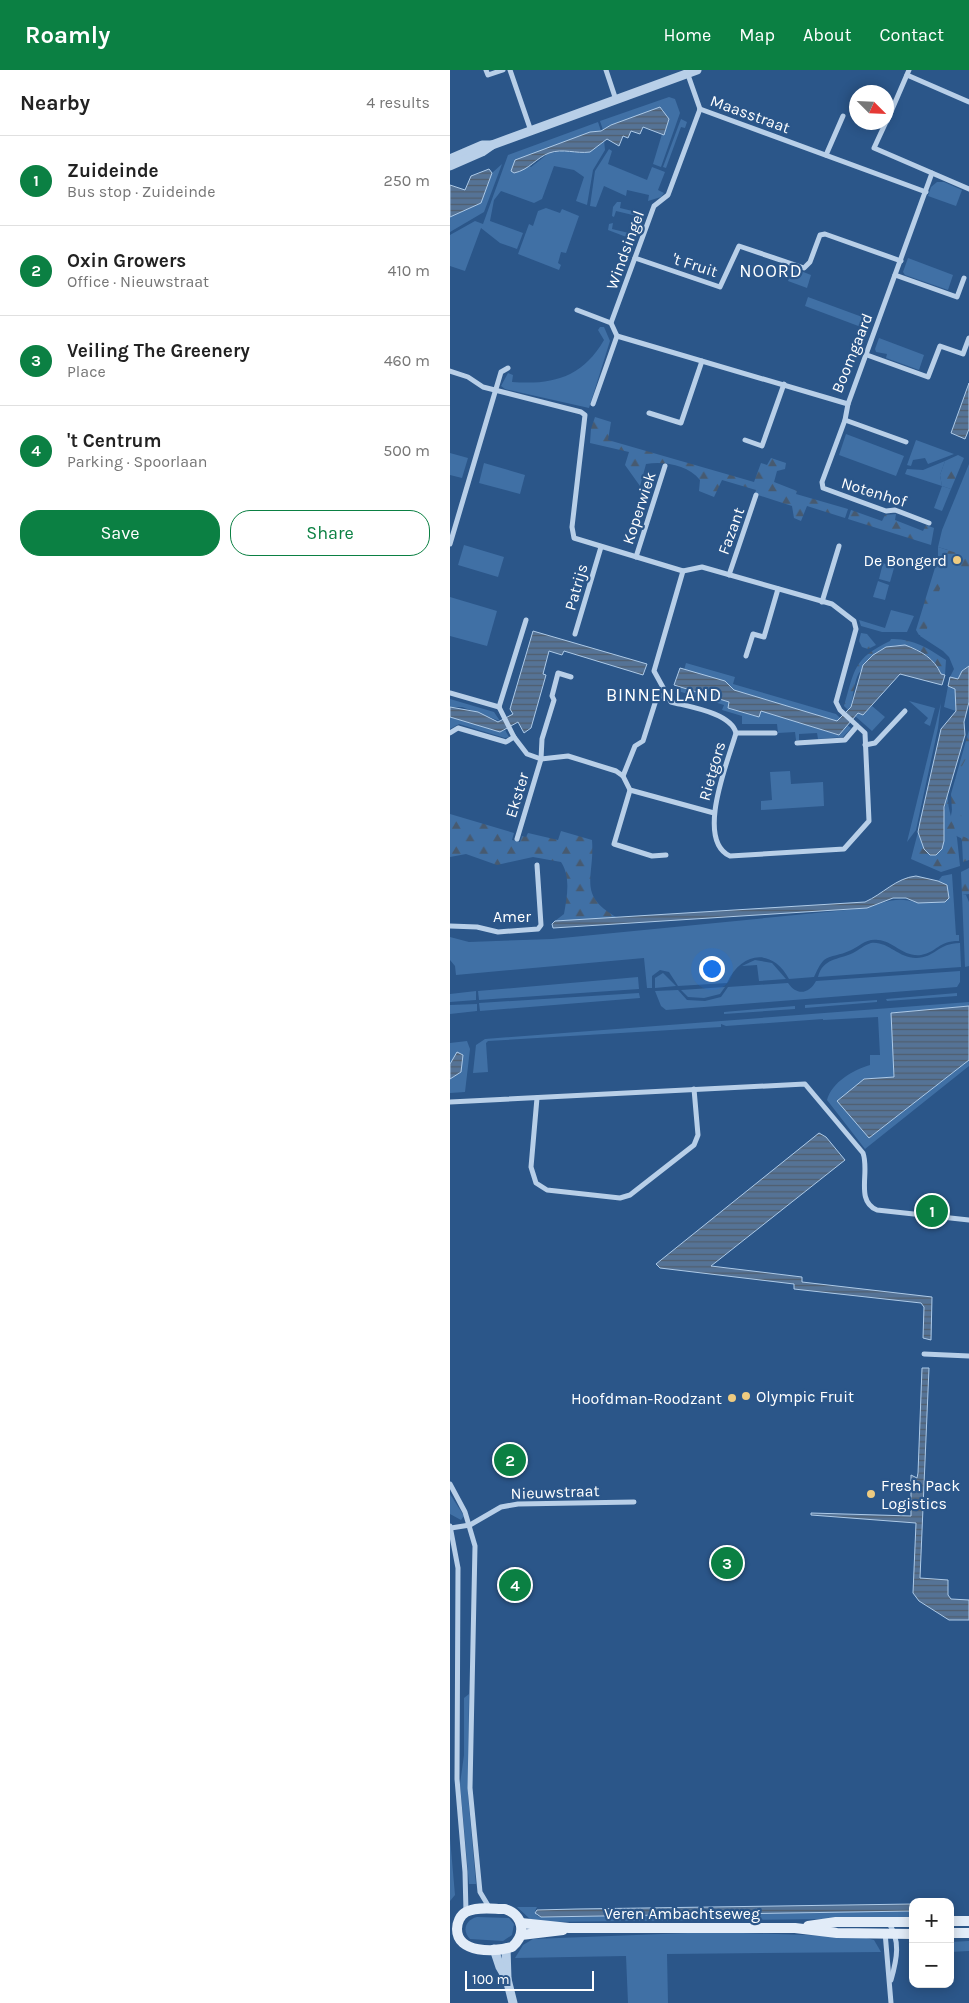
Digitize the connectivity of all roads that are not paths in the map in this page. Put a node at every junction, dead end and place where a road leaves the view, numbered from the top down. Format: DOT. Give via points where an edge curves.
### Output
graph roads {
  1 [pos="486,70"];
  2 [pos="503,70"];
  3 [pos="510,70"];
  4 [pos="606,70"];
  5 [pos="697,70"];
  6 [pos="687,72"];
  7 [pos="908,72"];
  8 [pos="616,100"];
  9 [pos="969,102"];
  10 [pos="894,104"];
  11 [pos="700,109"];
  12 [pos="843,116"];
  13 [pos="882,130"];
  14 [pos="531,131"];
  15 [pos="826,155"];
  16 [pos="451,161"];
  17 [pos="932,173"];
  18 [pos="969,189"];
  19 [pos="926,192"];
  20 [pos="635,258"];
  21 [pos="901,261"];
  22 [pos="895,275"];
  23 [pos="964,278"];
  24 [pos="577,310"];
  25 [pos="611,323"];
  26 [pos="617,336"];
  27 [pos="969,338"];
  28 [pos="866,355"];
  29 [pos="702,361"];
  30 [pos="508,368"];
  31 [pos="450,371"];
  32 [pos="784,384"];
  33 [pos="495,391"];
  34 [pos="593,404"];
  35 [pos="848,404"];
  36 [pos="649,413"];
  37 [pos="845,420"];
  38 [pos="745,440"];
  39 [pos="906,442"];
  40 [pos="665,466"];
  41 [pos="756,496"];
  42 [pos="928,523"];
  43 [pos="450,544"];
  44 [pos="839,546"];
  45 [pos="601,547"];
  46 [pos="636,557"];
  47 [pos="683,571"];
  48 [pos="729,575"];
  49 [pos="778,588"];
  50 [pos="822,602"];
  51 [pos="526,620"];
  52 [pos="575,634"];
  53 [pos="746,656"];
  54 [pos="571,677"];
  55 [pos="450,693"];
  56 [pos="665,694"];
  57 [pos="499,707"];
  58 [pos="905,711"];
  59 [pos="855,724"];
  60 [pos="776,732"];
  61 [pos="450,733"];
  62 [pos="736,733"];
  63 [pos="514,737"];
  64 [pos="797,743"];
  65 [pos="865,745"];
  66 [pos="541,759"];
  67 [pos="623,776"];
  68 [pos="630,790"];
  69 [pos="714,813"];
  70 [pos="517,839"];
  71 [pos="666,855"];
  72 [pos="537,865"];
  73 [pos="450,926"];
  74 [pos="694,1089"];
  75 [pos="537,1098"];
  76 [pos="450,1102"];
  77 [pos="969,1220"];
  78 [pos="924,1354"];
  79 [pos="969,1356"];
  80 [pos="450,1484"];
  81 [pos="634,1502"];
  82 [pos="470,1525"];
  83 [pos="450,1527"];
  84 [pos="490,1908"];
  85 [pos="466,1912"];
  86 [pos="954,1921"];
  87 [pos="969,1921"];
  88 [pos="888,1922"];
  89 [pos="909,1922"];
  90 [pos="454,1923"];
  91 [pos="521,1923"];
  92 [pos="569,1928"];
  93 [pos="795,1928"];
  94 [pos="969,1933"];
  95 [pos="884,1934"];
  96 [pos="897,1934"];
  97 [pos="909,1934"];
  98 [pos="954,1934"];
  99 [pos="454,1935"];
  100 [pos="521,1935"];
  101 [pos="506,1948"];
  102 [pos="494,1949"];
  103 [pos="507,1979"];
  104 [pos="891,1980"];
  105 [pos="513,2003"];
  106 [pos="891,2003"];
  1 -- 2 [label="street" via="488,75"];
  3 -- 14 [label="street"];
  4 -- 8 [label="street"];
  5 -- 6 [label="street"];
  6 -- 8 [label="street"];
  6 -- 11 [label="street, Maasstraat"];
  7 -- 9 [label="street"];
  7 -- 10 [label="street"];
  8 -- 14 [label="street"];
  11 -- 15 [label="street, Maasstraat"];
  11 -- 20 [label="street, Windsingel" via="668,195 654,206"];
  12 -- 15 [label="street"];
  13 -- 17 [label="street" via="874,148"];
  14 -- 16 [label="street"];
  15 -- 19 [label="street, Maasstraat"];
  17 -- 18 [label="street"];
  17 -- 19 [label="street, Boomgaard"];
  19 -- 21 [label="street, Boomgaard"];
  20 -- 21 [label="street, 't Fruit" via="720,287 739,246 804,268 810,262 820,235 825,234"];
  20 -- 25 [label="street, Windsingel"];
  21 -- 22 [label="street, Boomgaard"];
  22 -- 23 [label="street" via="957,297"];
  22 -- 28 [label="street, Boomgaard"];
  24 -- 25 [label="street"];
  25 -- 26 [label="street"];
  26 -- 29 [label="street, Boomgaard"];
  26 -- 34 [label="street"];
  27 -- 28 [label="street" via="963,354 940,346 928,377"];
  28 -- 35 [label="street, Boomgaard"];
  29 -- 32 [label="street, Boomgaard"];
  29 -- 36 [label="street" via="681,423"];
  30 -- 33 [label="street" via="501,372"];
  31 -- 33 [label="street" via="468,376"];
  32 -- 35 [label="street, Boomgaard"];
  32 -- 38 [label="street" via="762,446"];
  33 -- 43 [label="street"];
  33 -- 45 [label="street, Rietgors" via="585,415 572,527 574,538"];
  35 -- 37 [label="street, Notenhof"];
  37 -- 39 [label="street"];
  37 -- 42 [label="street, Notenhof" via="822,482 823,488 886,512 895,510"];
  40 -- 46 [label="street, Koperwiek"];
  41 -- 48 [label="street, Fazant"];
  44 -- 50 [label="street"];
  45 -- 46 [label="street, Rietgors"];
  45 -- 52 [label="street, Patrijs"];
  46 -- 47 [label="street, Rietgors"];
  47 -- 48 [label="street, Rietgors" via="702,566"];
  47 -- 56 [label="street" via="654,671"];
  48 -- 49 [label="street, Rietgors"];
  49 -- 50 [label="street, Rietgors"];
  49 -- 53 [label="street" via="764,637 753,634"];
  50 -- 59 [label="street, Rietgors" via="832,604 854,621 856,629 836,702"];
  51 -- 57 [label="street"];
  54 -- 66 [label="street, Ekster" via="558,673 542,739"];
  55 -- 57 [label="street"];
  56 -- 62 [label="street, Rietgors" via="671,702 729,720"];
  56 -- 67 [label="street" via="656,700 643,741 635,746"];
  57 -- 63 [label="street"];
  58 -- 65 [label="street" via="875,743"];
  59 -- 64 [label="street" via="845,740"];
  59 -- 65 [label="street, Rietgors" via="865,733"];
  60 -- 62 [label="street"];
  61 -- 63 [label="street" via="458,728 506,742"];
  62 -- 69 [label="street, Rietgors"];
  63 -- 66 [label="street" via="527,754"];
  65 -- 69 [label="street, Rietgors" via="869,821 844,849 730,856 717,844"];
  66 -- 67 [label="street" via="568,756"];
  66 -- 70 [label="street, Ekster"];
  67 -- 68 [label="street"];
  68 -- 69 [label="street"];
  68 -- 71 [label="street" via="614,844 652,856"];
  72 -- 73 [label="street, Amer" via="541,925 538,929 498,932"];
  74 -- 75 [label="street"];
  74 -- 75 [label="street" via="698,1136 694,1145 630,1195 620,1198 547,1190 536,1183 531,1167"];
  74 -- 77 [label="street" via="805,1084 863,1153 866,1162 864,1196 870,1208"];
  75 -- 76 [label="street"];
  78 -- 79 [label="street"];
  80 -- 82 [label="street"];
  81 -- 82 [label="street, Nieuwstraat" via="518,1504 501,1507"];
  82 -- 83 [label="street, Nieuwstraat"];
  82 -- 84 [label="street" via="474,1546 470,1788 480,1892"];
  83 -- 85 [label="street" via="458,1568 457,1779"];
  84 -- 85 [label="main road"];
  84 -- 91 [label="main road" via="510,1911"];
  85 -- 90 [label="main road"];
  86 -- 87 [label="main road"];
  88 -- 89 [label="main road, Veren Ambachtseweg"];
  88 -- 93 [label="main road, Veren Ambachtseweg" via="836,1922"];
  88 -- 95 [label="street"];
  88 -- 96 [label="street"];
  90 -- 99 [label="main road"];
  91 -- 92 [label="main road, Veren Ambachtseweg"];
  91 -- 100 [label="main road"];
  92 -- 93 [label="main road, Veren Ambachtseweg"];
  92 -- 100 [label="main road, Veren Ambachtseweg"];
  93 -- 95 [label="main road, Veren Ambachtseweg"];
  94 -- 98 [label="main road"];
  95 -- 96 [label="main road, Veren Ambachtseweg"];
  95 -- 104 [label="street"];
  96 -- 97 [label="main road, Veren Ambachtseweg"];
  96 -- 104 [label="street" via="896,1965"];
  99 -- 102 [label="main road" via="471,1948"];
  100 -- 101 [label="main road" via="515,1944"];
  101 -- 102 [label="main road"];
  101 -- 103 [label="street"];
  102 -- 103 [label="street"];
  103 -- 105 [label="street"];
  104 -- 106 [label="street"];
}
